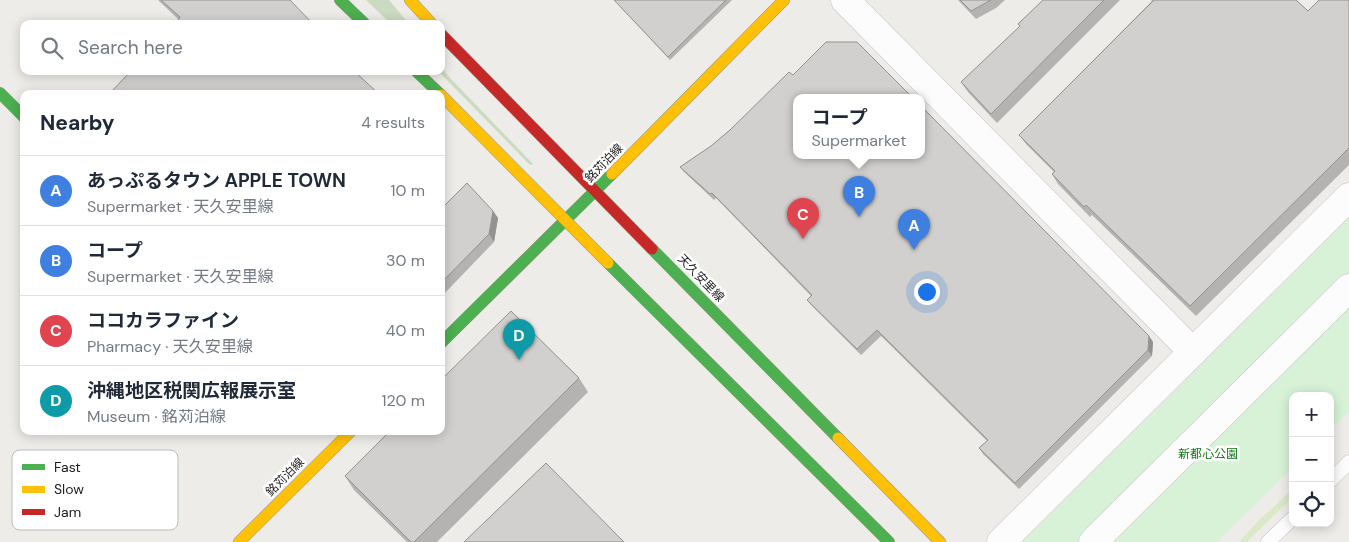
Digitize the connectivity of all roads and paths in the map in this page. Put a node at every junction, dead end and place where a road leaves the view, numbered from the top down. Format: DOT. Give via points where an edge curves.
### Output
graph roads {
  1 [pos="340,0"];
  2 [pos="410,0"];
  3 [pos="784,0"];
  4 [pos="845,0"];
  5 [pos="361,20"];
  6 [pos="428,20"];
  7 [pos="445,38"];
  8 [pos="420,75"];
  9 [pos="437,90"];
  10 [pos="0,93"];
  11 [pos="445,98"];
  12 [pos="20,113"];
  13 [pos="595,191"];
  14 [pos="1349,197"];
  15 [pos="565,220"];
  16 [pos="1349,288"];
  17 [pos="445,339"];
  18 [pos="1193,352"];
  19 [pos="342,435"];
  20 [pos="1349,462"];
  21 [pos="1334,477"];
  22 [pos="1289,522"];
  23 [pos="239,542"];
  24 [pos="890,542"];
  25 [pos="940,542"];
  26 [pos="1001,542"];
  27 [pos="1093,542"];
  28 [pos="1268,542"];
  1 -- 5 [label="street"];
  2 -- 6 [label="street"];
  3 -- 13 [label="street, 銘苅泊線"];
  4 -- 18 [label="street"];
  7 -- 13 [label="street, 天久安里線"];
  8 -- 9 [label="street"];
  10 -- 12 [label="street"];
  11 -- 15 [label="street"];
  13 -- 15 [label="street, 銘苅泊線"];
  13 -- 25 [label="street, 天久安里線"];
  14 -- 18 [label="street"];
  15 -- 17 [label="street, 銘苅泊線"];
  15 -- 24 [label="street"];
  16 -- 27 [label="street"];
  18 -- 26 [label="street"];
  19 -- 23 [label="street, 銘苅泊線"];
  20 -- 21 [label="lane"];
  22 -- 28 [label="lane"];
}
